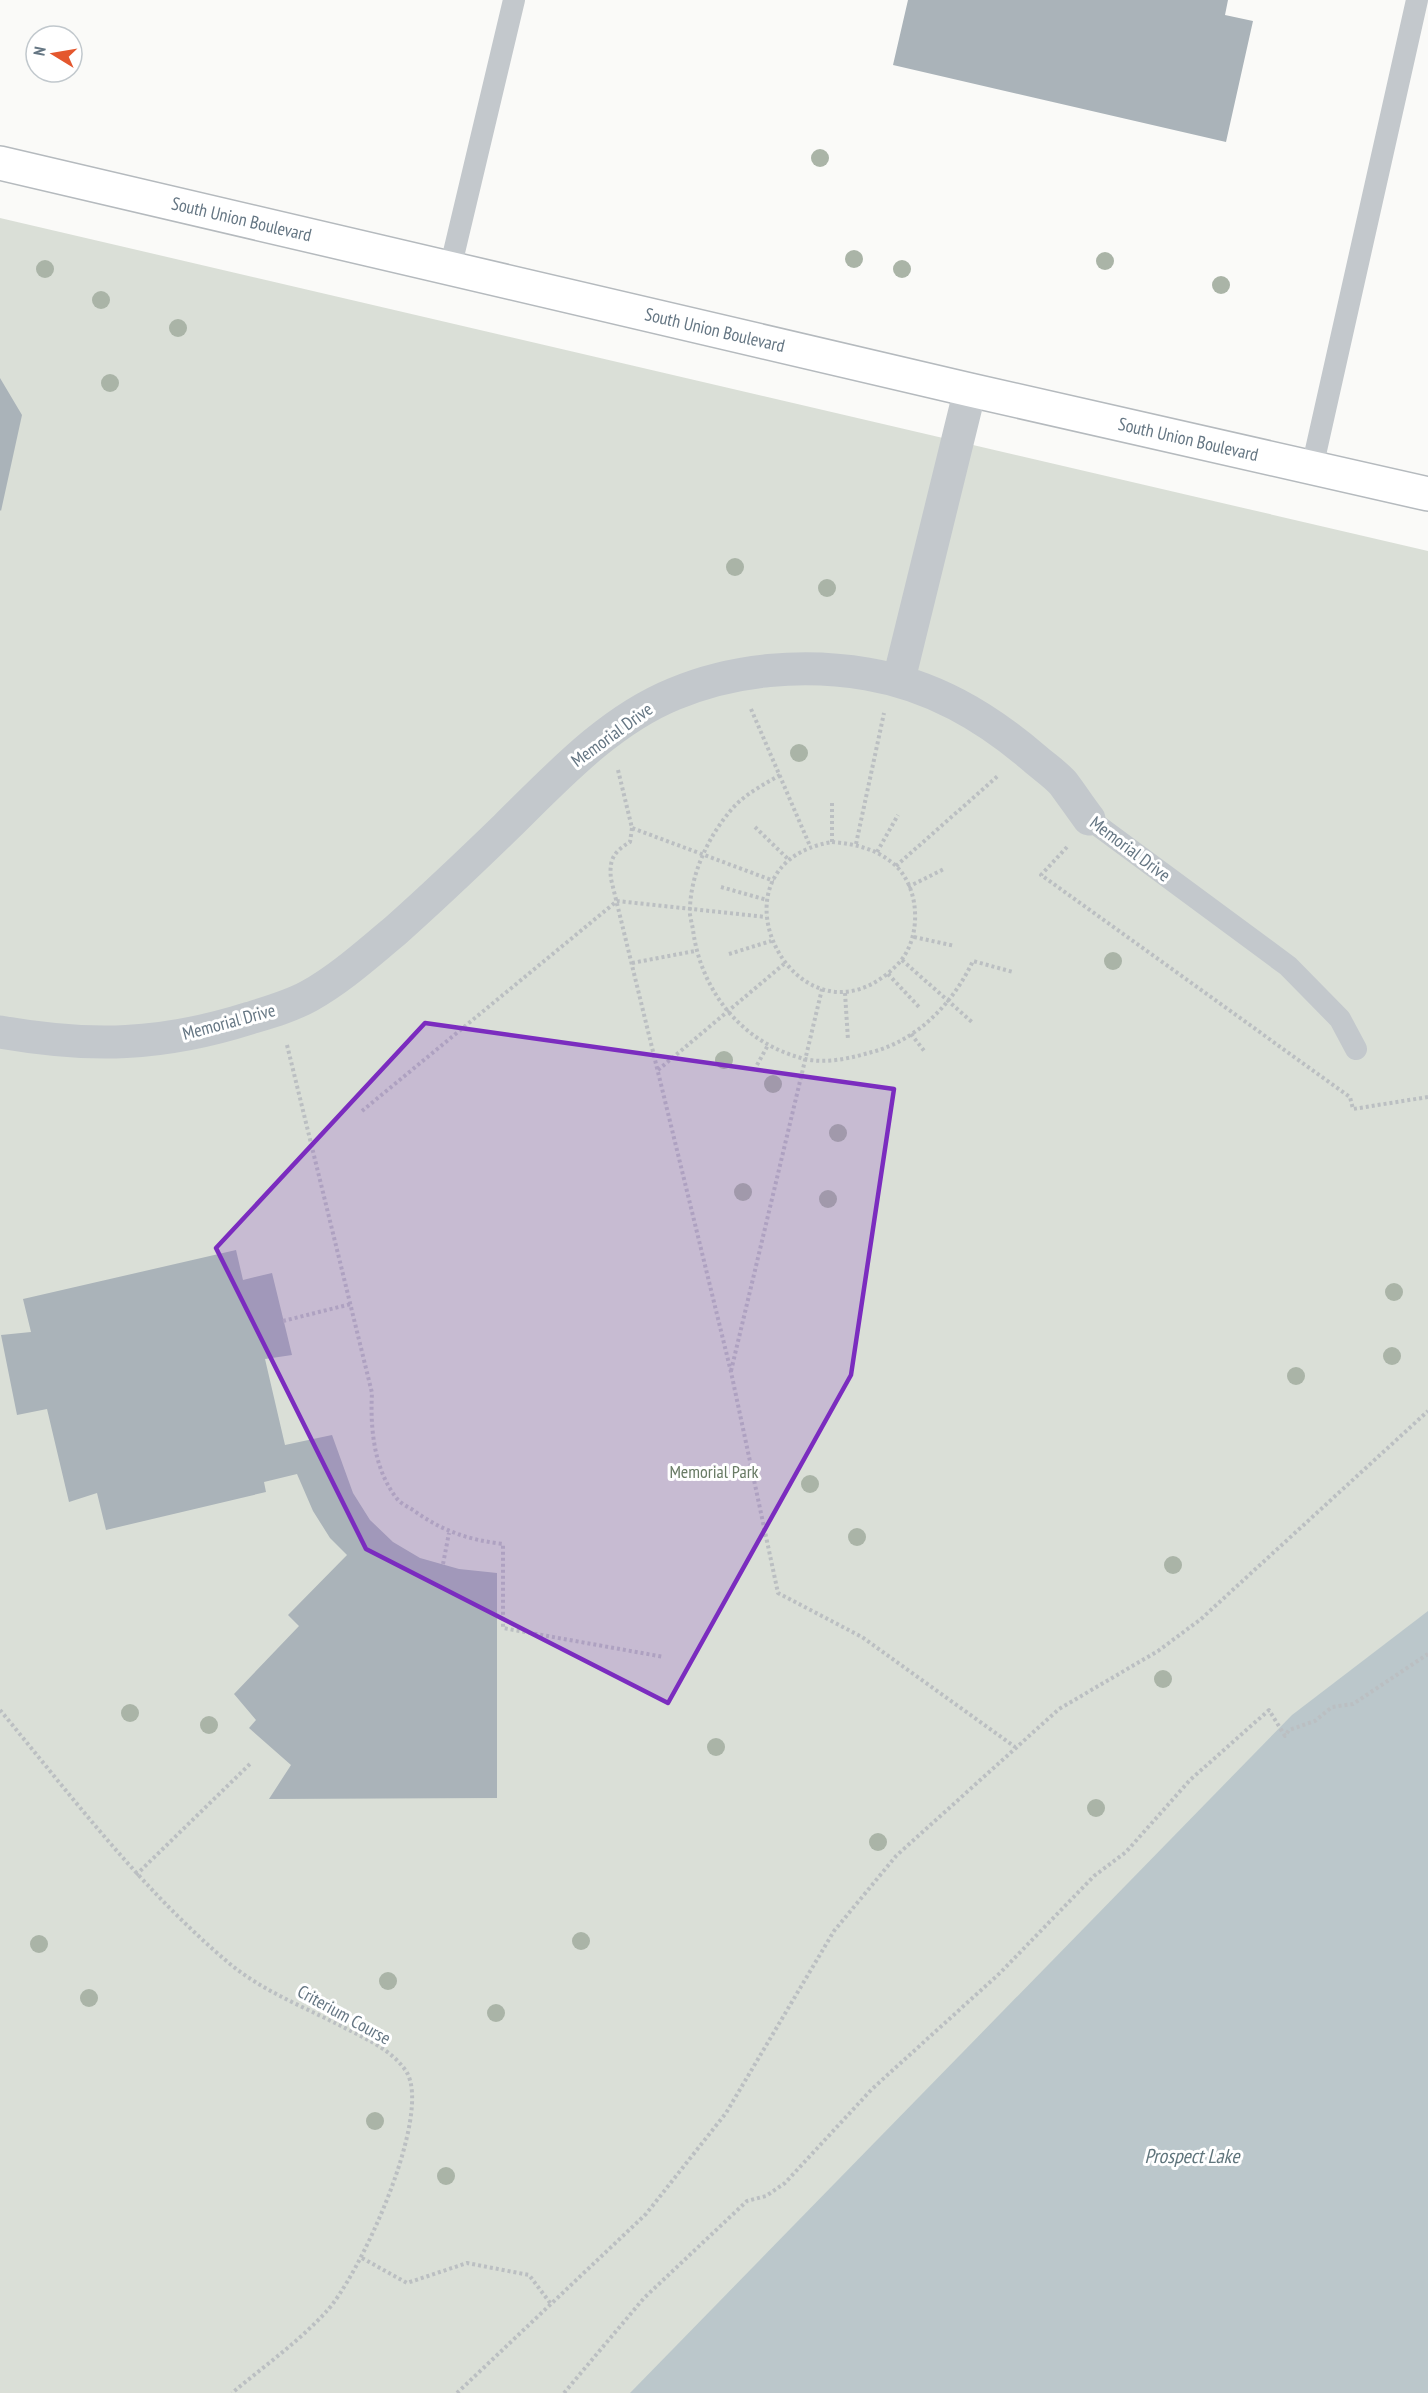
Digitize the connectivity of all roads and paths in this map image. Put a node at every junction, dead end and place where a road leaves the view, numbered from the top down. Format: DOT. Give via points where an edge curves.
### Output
graph roads {
  1 [pos="514,0"];
  2 [pos="1417,0"];
  3 [pos="0,163"];
  4 [pos="450,268"];
  5 [pos="970,390"];
  6 [pos="1312,468"];
  7 [pos="1428,494"];
  8 [pos="899,679"];
  9 [pos="761,707"];
  10 [pos="751,708"];
  11 [pos="741,710"];
  12 [pos="872,710"];
  13 [pos="884,712"];
  14 [pos="894,716"];
  15 [pos="626,763"];
  16 [pos="993,767"];
  17 [pos="1001,773"];
  18 [pos="780,775"];
  19 [pos="1010,780"];
  20 [pos="831,803"];
  21 [pos="898,815"];
  22 [pos="1089,819"];
  23 [pos="755,827"];
  24 [pos="632,828"];
  25 [pos="1062,840"];
  26 [pos="832,842"];
  27 [pos="856,844"];
  28 [pos="810,846"];
  29 [pos="877,852"];
  30 [pos="702,855"];
  31 [pos="788,859"];
  32 [pos="896,866"];
  33 [pos="944,869"];
  34 [pos="774,881"];
  35 [pos="721,887"];
  36 [pos="908,887"];
  37 [pos="767,900"];
  38 [pos="617,901"];
  39 [pos="689,909"];
  40 [pos="766,917"];
  41 [pos="914,937"];
  42 [pos="771,941"];
  43 [pos="955,946"];
  44 [pos="695,951"];
  45 [pos="729,954"];
  46 [pos="902,960"];
  47 [pos="632,963"];
  48 [pos="784,964"];
  49 [pos="1013,972"];
  50 [pos="888,974"];
  51 [pos="822,989"];
  52 [pos="845,993"];
  53 [pos="948,1002"];
  54 [pos="919,1006"];
  55 [pos="278,1009"];
  56 [pos="727,1012"];
  57 [pos="972,1022"];
  58 [pos="0,1032"];
  59 [pos="911,1034"];
  60 [pos="848,1040"];
  61 [pos="768,1045"];
  62 [pos="1356,1049"];
  63 [pos="924,1052"];
  64 [pos="806,1059"];
  65 [pos="757,1065"];
  66 [pos="658,1070"];
  67 [pos="1428,1097"];
  68 [pos="362,1111"];
  69 [pos="351,1304"];
  70 [pos="283,1321"];
  71 [pos="730,1372"];
  72 [pos="1428,1411"];
  73 [pos="449,1533"];
  74 [pos="443,1564"];
  75 [pos="1428,1653"];
  76 [pos="663,1657"];
  77 [pos="0,1710"];
  78 [pos="1015,1747"];
  79 [pos="252,1762"];
  80 [pos="136,1875"];
  81 [pos="362,2258"];
  82 [pos="551,2304"];
  83 [pos="232,2393"];
  84 [pos="457,2393"];
  85 [pos="564,2393"];
  1 -- 4 [label="lane"];
  2 -- 6 [label="lane"];
  3 -- 4 [label="main road, South Union Boulevard"];
  4 -- 5 [label="main road, South Union Boulevard"];
  5 -- 6 [label="main road, South Union Boulevard"];
  5 -- 8 [label="street"];
  6 -- 7 [label="main road, South Union Boulevard"];
  8 -- 22 [label="street, Memorial Drive" via="950,700 993,724 1061,782"];
  8 -- 55 [label="street, Memorial Drive" via="839,670 747,673 665,698 606,735 562,771 465,867 352,968 308,997"];
  9 -- 10 [label="path"];
  10 -- 11 [label="path"];
  10 -- 18 [label="path"];
  12 -- 13 [label="path"];
  13 -- 14 [label="path"];
  13 -- 27 [label="path"];
  15 -- 24 [label="path" via="618,769"];
  16 -- 17 [label="path"];
  17 -- 19 [label="path"];
  17 -- 32 [label="path"];
  18 -- 28 [label="path"];
  18 -- 30 [label="path" via="733,807"];
  20 -- 26 [label="path"];
  21 -- 29 [label="path"];
  22 -- 62 [label="lane, Memorial Drive" via="1288,966 1340,1020"];
  23 -- 31 [label="path"];
  24 -- 30 [label="path"];
  24 -- 38 [label="path" via="630,842 617,849 610,863"];
  25 -- 67 [label="path" via="1068,848 1041,875 1350,1097 1353,1108"];
  26 -- 27 [label="path"];
  26 -- 28 [label="path"];
  27 -- 29 [label="path"];
  28 -- 31 [label="path"];
  29 -- 32 [label="path"];
  30 -- 34 [label="path"];
  30 -- 39 [label="path"];
  31 -- 34 [label="path"];
  32 -- 36 [label="path"];
  33 -- 36 [label="path"];
  34 -- 37 [label="path"];
  35 -- 37 [label="path"];
  36 -- 41 [label="path" via="916,913"];
  37 -- 40 [label="path"];
  38 -- 39 [label="path"];
  38 -- 47 [label="path"];
  38 -- 68 [label="path"];
  39 -- 40 [label="path"];
  39 -- 44 [label="path"];
  40 -- 42 [label="path"];
  41 -- 43 [label="path"];
  41 -- 46 [label="path"];
  42 -- 45 [label="path"];
  42 -- 48 [label="path"];
  44 -- 47 [label="path"];
  44 -- 56 [label="path" via="710,988"];
  46 -- 50 [label="path"];
  46 -- 53 [label="path"];
  47 -- 66 [label="path"];
  48 -- 51 [label="path" via="801,979"];
  48 -- 56 [label="path"];
  49 -- 53 [label="path" via="973,961"];
  50 -- 52 [label="path"];
  50 -- 54 [label="path"];
  51 -- 52 [label="path"];
  51 -- 64 [label="path"];
  52 -- 60 [label="path"];
  53 -- 57 [label="path"];
  53 -- 59 [label="path"];
  55 -- 58 [label="street, Memorial Drive" via="198,1033 145,1041 93,1044"];
  55 -- 69 [label="path"];
  56 -- 61 [label="path"];
  56 -- 66 [label="path"];
  59 -- 63 [label="path"];
  59 -- 64 [label="path" via="903,1041 851,1058"];
  61 -- 64 [label="path"];
  61 -- 65 [label="path"];
  64 -- 71 [label="path"];
  66 -- 71 [label="path"];
  69 -- 70 [label="path"];
  69 -- 73 [label="path" via="372,1393 375,1452 386,1478 398,1500"];
  71 -- 78 [label="path" via="778,1593 862,1637"];
  72 -- 78 [label="path" via="1201,1619 1158,1651 1059,1709"];
  73 -- 74 [label="path"];
  73 -- 76 [label="path" via="504,1544 503,1628"];
  75 -- 85 [label="path" via="1353,1704 1332,1707 1316,1721 1289,1730 1285,1736 1269,1710 1190,1780 1126,1852 1094,1876 1000,1973 872,2089 785,2183 766,2196 747,2201 644,2298"];
  77 -- 80 [label="path, Criterium Course"];
  78 -- 82 [label="path" via="896,1856 841,1923 726,2112 646,2214"];
  79 -- 80 [label="path"];
  80 -- 81 [label="path, Criterium Course" via="231,1965 269,1990 369,2040 407,2072 414,2093 413,2118 392,2186"];
  81 -- 82 [label="path" via="407,2283 467,2263 529,2276"];
  81 -- 83 [label="path, Criterium Course" via="327,2312"];
  82 -- 84 [label="path"];
}
